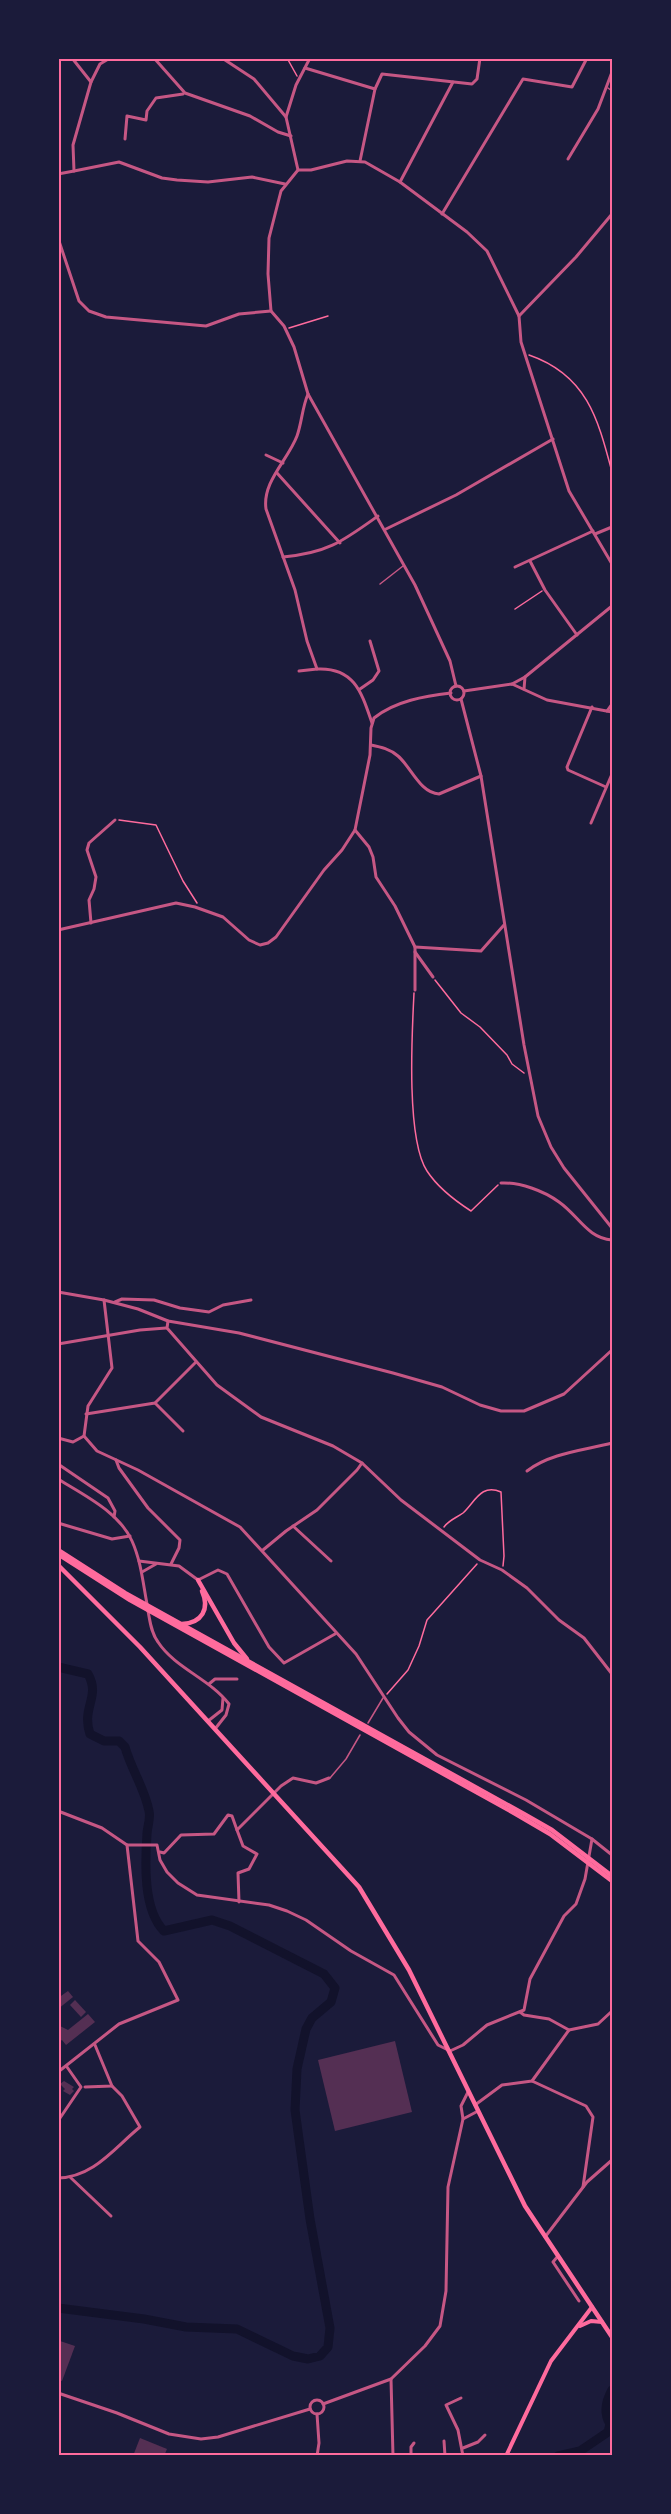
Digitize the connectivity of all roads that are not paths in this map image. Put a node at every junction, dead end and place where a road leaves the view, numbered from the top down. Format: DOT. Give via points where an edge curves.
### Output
graph roads {
  1 [pos="72,58"];
  2 [pos="110,58"];
  3 [pos="154,58"];
  4 [pos="222,58"];
  5 [pos="310,58"];
  6 [pos="480,58"];
  7 [pos="587,58"];
  8 [pos="305,68"];
  9 [pos="612,72"];
  10 [pos="91,82"];
  11 [pos="453,82"];
  12 [pos="607,88"];
  13 [pos="375,89"];
  14 [pos="612,91"];
  15 [pos="185,93"];
  16 [pos="286,117"];
  17 [pos="291,136"];
  18 [pos="125,139"];
  19 [pos="568,159"];
  20 [pos="360,161"];
  21 [pos="298,170"];
  22 [pos="74,171"];
  23 [pos="58,174"];
  24 [pos="400,183"];
  25 [pos="285,184"];
  26 [pos="442,214"];
  27 [pos="612,214"];
  28 [pos="58,238"];
  29 [pos="271,311"];
  30 [pos="519,316"];
  31 [pos="308,394"];
  32 [pos="553,439"];
  33 [pos="266,455"];
  34 [pos="283,463"];
  35 [pos="277,473"];
  36 [pos="378,516"];
  37 [pos="612,527"];
  38 [pos="386,529"];
  39 [pos="594,533"];
  40 [pos="340,543"];
  41 [pos="284,557"];
  42 [pos="530,561"];
  43 [pos="612,564"];
  44 [pos="405,565"];
  45 [pos="516,567"];
  46 [pos="380,584"];
  47 [pos="612,606"];
  48 [pos="577,635"];
  49 [pos="370,641"];
  50 [pos="317,669"];
  51 [pos="298,671"];
  52 [pos="525,677"];
  53 [pos="512,684"];
  54 [pos="456,686"];
  55 [pos="360,689"];
  56 [pos="524,689"];
  57 [pos="464,691"];
  58 [pos="451,693"];
  59 [pos="461,699"];
  60 [pos="612,704"];
  61 [pos="592,707"];
  62 [pos="610,711"];
  63 [pos="372,723"];
  64 [pos="371,745"];
  65 [pos="612,774"];
  66 [pos="481,776"];
  67 [pos="606,787"];
  68 [pos="116,820"];
  69 [pos="591,823"];
  70 [pos="355,830"];
  71 [pos="91,923"];
  72 [pos="504,925"];
  73 [pos="58,930"];
  74 [pos="415,947"];
  75 [pos="416,952"];
  76 [pos="433,977"];
  77 [pos="415,990"];
  78 [pos="501,1183"];
  79 [pos="612,1228"];
  80 [pos="612,1240"];
  81 [pos="58,1292"];
  82 [pos="104,1299"];
  83 [pos="250,1300"];
  84 [pos="115,1302"];
  85 [pos="168,1321"];
  86 [pos="167,1328"];
  87 [pos="108,1335"];
  88 [pos="58,1344"];
  89 [pos="612,1350"];
  90 [pos="196,1362"];
  91 [pos="154,1403"];
  92 [pos="87,1414"];
  93 [pos="183,1431"];
  94 [pos="84,1436"];
  95 [pos="58,1438"];
  96 [pos="612,1443"];
  97 [pos="116,1460"];
  98 [pos="362,1463"];
  99 [pos="58,1464"];
  100 [pos="527,1471"];
  101 [pos="58,1479"];
  102 [pos="114,1517"];
  103 [pos="58,1523"];
  104 [pos="293,1526"];
  105 [pos="130,1536"];
  106 [pos="263,1550"];
  107 [pos="58,1552"];
  108 [pos="139,1561"];
  109 [pos="331,1561"];
  110 [pos="158,1563"];
  111 [pos="171,1564"];
  112 [pos="58,1565"];
  113 [pos="142,1572"];
  114 [pos="198,1580"];
  115 [pos="180,1624"];
  116 [pos="335,1634"];
  117 [pos="250,1663"];
  118 [pos="612,1674"];
  119 [pos="237,1679"];
  120 [pos="209,1684"];
  121 [pos="384,1696"];
  122 [pos="223,1697"];
  123 [pos="208,1721"];
  124 [pos="368,1723"];
  125 [pos="215,1729"];
  126 [pos="360,1735"];
  127 [pos="329,1778"];
  128 [pos="275,1792"];
  129 [pos="58,1810"];
  130 [pos="237,1830"];
  131 [pos="591,1841"];
  132 [pos="127,1845"];
  133 [pos="160,1852"];
  134 [pos="612,1855"];
  135 [pos="612,1876"];
  136 [pos="612,1881"];
  137 [pos="239,1902"];
  138 [pos="520,2012"];
  139 [pos="611,2012"];
  140 [pos="569,2030"];
  141 [pos="95,2045"];
  142 [pos="450,2051"];
  143 [pos="67,2067"];
  144 [pos="58,2072"];
  145 [pos="532,2081"];
  146 [pos="112,2086"];
  147 [pos="83,2087"];
  148 [pos="468,2092"];
  149 [pos="475,2105"];
  150 [pos="478,2111"];
  151 [pos="463,2119"];
  152 [pos="58,2121"];
  153 [pos="612,2160"];
  154 [pos="70,2177"];
  155 [pos="58,2178"];
  156 [pos="583,2187"];
  157 [pos="111,2216"];
  158 [pos="545,2237"];
  159 [pos="558,2256"];
  160 [pos="579,2301"];
  161 [pos="592,2307"];
  162 [pos="602,2322"];
  163 [pos="579,2327"];
  164 [pos="612,2337"];
  165 [pos="391,2379"];
  166 [pos="58,2393"];
  167 [pos="461,2398"];
  168 [pos="323,2404"];
  169 [pos="310,2409"];
  170 [pos="317,2414"];
  171 [pos="485,2435"];
  172 [pos="444,2441"];
  173 [pos="414,2443"];
  174 [pos="463,2448"];
  175 [pos="317,2456"];
  176 [pos="393,2456"];
  177 [pos="411,2456"];
  178 [pos="445,2456"];
  179 [pos="463,2456"];
  180 [pos="506,2456"];
  1 -- 10 [label="street"];
  2 -- 10 [label="street" via="100,64"];
  3 -- 15 [label="street"];
  4 -- 16 [label="street" via="254,79"];
  5 -- 8 [label="street"];
  6 -- 11 [label="street" via="477,79 472,84"];
  7 -- 26 [label="street" via="572,87 524,79"];
  8 -- 13 [label="street"];
  8 -- 16 [label="street"];
  9 -- 12 [label="street"];
  10 -- 22 [label="street" via="73,145"];
  11 -- 13 [label="street" via="382,74"];
  11 -- 24 [label="street"];
  12 -- 14 [label="lane"];
  12 -- 19 [label="street"];
  13 -- 20 [label="street"];
  15 -- 17 [label="street" via="250,116"];
  15 -- 18 [label="street" via="156,98 146,120 127,116"];
  16 -- 17 [label="street"];
  17 -- 21 [label="street"];
  20 -- 21 [label="street"];
  20 -- 24 [label="street"];
  21 -- 25 [label="street"];
  22 -- 23 [label="street"];
  22 -- 25 [label="street" via="119,162 177,180 208,182 252,177"];
  24 -- 26 [label="street"];
  25 -- 29 [label="street" via="267,250"];
  26 -- 30 [label="street" via="487,251"];
  27 -- 30 [label="street"];
  28 -- 29 [label="street" via="79,301 89,311 106,317 206,326 239,314"];
  29 -- 31 [label="street" via="285,329 299,359"];
  30 -- 32 [label="street" via="521,342"];
  31 -- 34 [label="street" via="297,437"];
  31 -- 36 [label="street"];
  32 -- 38 [label="street" via="456,495"];
  32 -- 39 [label="street" via="569,491"];
  33 -- 34 [label="street"];
  34 -- 35 [label="street"];
  35 -- 40 [label="street"];
  35 -- 41 [label="street" via="265,501"];
  36 -- 38 [label="street"];
  36 -- 40 [label="street"];
  37 -- 39 [label="street"];
  38 -- 44 [label="street"];
  39 -- 42 [label="street"];
  39 -- 43 [label="street"];
  40 -- 41 [label="street" via="321,551"];
  41 -- 50 [label="street"];
  42 -- 45 [label="street"];
  42 -- 48 [label="street" via="544,590"];
  44 -- 46 [label="lane"];
  44 -- 54 [label="street" via="446,652"];
  47 -- 48 [label="street"];
  48 -- 52 [label="street"];
  49 -- 55 [label="street" via="379,671"];
  50 -- 51 [label="street"];
  50 -- 55 [label="street" via="335,671"];
  52 -- 53 [label="street"];
  52 -- 56 [label="street"];
  53 -- 56 [label="street"];
  53 -- 57 [label="street"];
  54 -- 57 [label="street"];
  54 -- 58 [label="street"];
  55 -- 63 [label="street"];
  56 -- 61 [label="street" via="547,700"];
  57 -- 59 [label="street"];
  58 -- 59 [label="street" via="454,699"];
  58 -- 63 [label="street" via="401,704 378,715"];
  59 -- 66 [label="street"];
  60 -- 62 [label="street"];
  61 -- 62 [label="street"];
  61 -- 67 [label="street" via="567,767"];
  63 -- 64 [label="street"];
  64 -- 66 [label="street" via="396,754 433,794"];
  64 -- 70 [label="street"];
  65 -- 67 [label="street"];
  66 -- 72 [label="street"];
  67 -- 69 [label="street"];
  68 -- 71 [label="street" via="89,843 87,850 96,877 89,900"];
  70 -- 71 [label="street" via="268,943 260,945 249,940 223,917 176,903"];
  70 -- 74 [label="street" via="369,847 376,877"];
  71 -- 73 [label="street"];
  72 -- 74 [label="street" via="481,951"];
  72 -- 79 [label="street" via="538,1116 564,1168"];
  74 -- 75 [label="street"];
  75 -- 76 [label="street"];
  75 -- 77 [label="street"];
  78 -- 80 [label="street" via="524,1186 559,1202 591,1233"];
  81 -- 82 [label="street"];
  82 -- 84 [label="street"];
  82 -- 87 [label="street"];
  83 -- 84 [label="street" via="209,1311 154,1300"];
  84 -- 85 [label="street"];
  85 -- 86 [label="street"];
  85 -- 89 [label="street" via="239,1334 393,1373 442,1387 501,1411 524,1411 564,1394"];
  86 -- 87 [label="street"];
  86 -- 90 [label="street"];
  87 -- 88 [label="street"];
  87 -- 92 [label="street" via="112,1368"];
  90 -- 91 [label="street"];
  90 -- 98 [label="street" via="217,1385 261,1417 333,1446"];
  91 -- 92 [label="street"];
  91 -- 93 [label="street"];
  92 -- 94 [label="street"];
  94 -- 95 [label="street" via="73,1442"];
  94 -- 97 [label="street" via="97,1451"];
  96 -- 100 [label="street" via="552,1458"];
  97 -- 106 [label="street" via="240,1527"];
  97 -- 111 [label="street" via="148,1508 180,1540"];
  98 -- 104 [label="street" via="317,1510"];
  98 -- 118 [label="street" via="401,1500 480,1560 527,1588 584,1638"];
  99 -- 102 [label="street" via="108,1498"];
  101 -- 102 [label="street"];
  102 -- 105 [label="street"];
  103 -- 105 [label="street" via="112,1539"];
  104 -- 106 [label="street"];
  104 -- 109 [label="street"];
  105 -- 108 [label="street"];
  106 -- 116 [label="street"];
  107 -- 115 [label="main road"];
  107 -- 136 [label="main road" via="130,1600 550,1834"];
  108 -- 110 [label="street"];
  108 -- 113 [label="street"];
  110 -- 111 [label="street"];
  110 -- 113 [label="street"];
  111 -- 114 [label="street"];
  112 -- 123 [label="main road"];
  113 -- 120 [label="street" via="156,1641 166,1653"];
  114 -- 115 [label="main road" via="204,1611 192,1623"];
  114 -- 116 [label="street" via="218,1570 227,1574 269,1647 284,1663"];
  114 -- 117 [label="main road"];
  115 -- 117 [label="main road"];
  116 -- 121 [label="street" via="356,1654"];
  117 -- 135 [label="main road" via="543,1825"];
  119 -- 120 [label="street" via="215,1679"];
  120 -- 122 [label="street"];
  121 -- 124 [label="lane"];
  121 -- 131 [label="street" via="409,1732 445,1760 526,1800"];
  122 -- 123 [label="street" via="222,1710"];
  122 -- 125 [label="street" via="229,1710"];
  123 -- 125 [label="main road"];
  125 -- 128 [label="main road"];
  126 -- 127 [label="lane"];
  127 -- 128 [label="street" via="316,1783 293,1778"];
  128 -- 130 [label="street"];
  128 -- 142 [label="main road" via="359,1887 409,1970"];
  129 -- 132 [label="street" via="102,1828"];
  130 -- 133 [label="street" via="228,1815 214,1834 181,1835"];
  130 -- 137 [label="street" via="243,1846 256,1854 249,1869 238,1873"];
  131 -- 134 [label="street"];
  131 -- 138 [label="street" via="576,1904 564,1916 530,1979 524,2010"];
  132 -- 133 [label="street" via="153,1843"];
  132 -- 141 [label="street" via="138,1941 159,1962 178,2000 119,2024"];
  133 -- 137 [label="street" via="160,1860 178,1883 197,1895"];
  137 -- 142 [label="street" via="287,1911 394,1975 438,2045"];
  138 -- 140 [label="street" via="559,2023"];
  138 -- 142 [label="street" via="487,2025"];
  139 -- 140 [label="street" via="598,2024"];
  140 -- 145 [label="street"];
  141 -- 143 [label="street"];
  141 -- 146 [label="street"];
  142 -- 148 [label="main road"];
  143 -- 144 [label="street"];
  143 -- 147 [label="street"];
  145 -- 149 [label="street" via="502,2085"];
  145 -- 156 [label="street" via="586,2106 593,2117"];
  146 -- 147 [label="street"];
  146 -- 154 [label="street" via="140,2127 100,2163"];
  147 -- 152 [label="street"];
  148 -- 149 [label="main road"];
  148 -- 151 [label="street" via="461,2106"];
  149 -- 150 [label="main road"];
  150 -- 151 [label="street"];
  150 -- 158 [label="main road" via="508,2175"];
  151 -- 165 [label="street" via="448,2187 446,2291 440,2326"];
  153 -- 156 [label="street"];
  154 -- 155 [label="street"];
  154 -- 157 [label="street"];
  156 -- 158 [label="street"];
  158 -- 159 [label="main road"];
  159 -- 160 [label="street" via="553,2262"];
  159 -- 161 [label="main road"];
  161 -- 162 [label="main road"];
  161 -- 163 [label="main road"];
  162 -- 163 [label="main road" via="591,2321"];
  162 -- 164 [label="main road"];
  163 -- 180 [label="main road" via="546,2369"];
  165 -- 168 [label="street"];
  165 -- 176 [label="street"];
  166 -- 169 [label="street" via="169,2434 201,2439"];
  167 -- 174 [label="street" via="446,2405"];
  168 -- 169 [label="street" via="315,2400"];
  168 -- 170 [label="street"];
  169 -- 170 [label="street"];
  170 -- 175 [label="street"];
  171 -- 174 [label="street"];
  172 -- 178 [label="street"];
  173 -- 177 [label="street"];
  174 -- 179 [label="street"];
}
